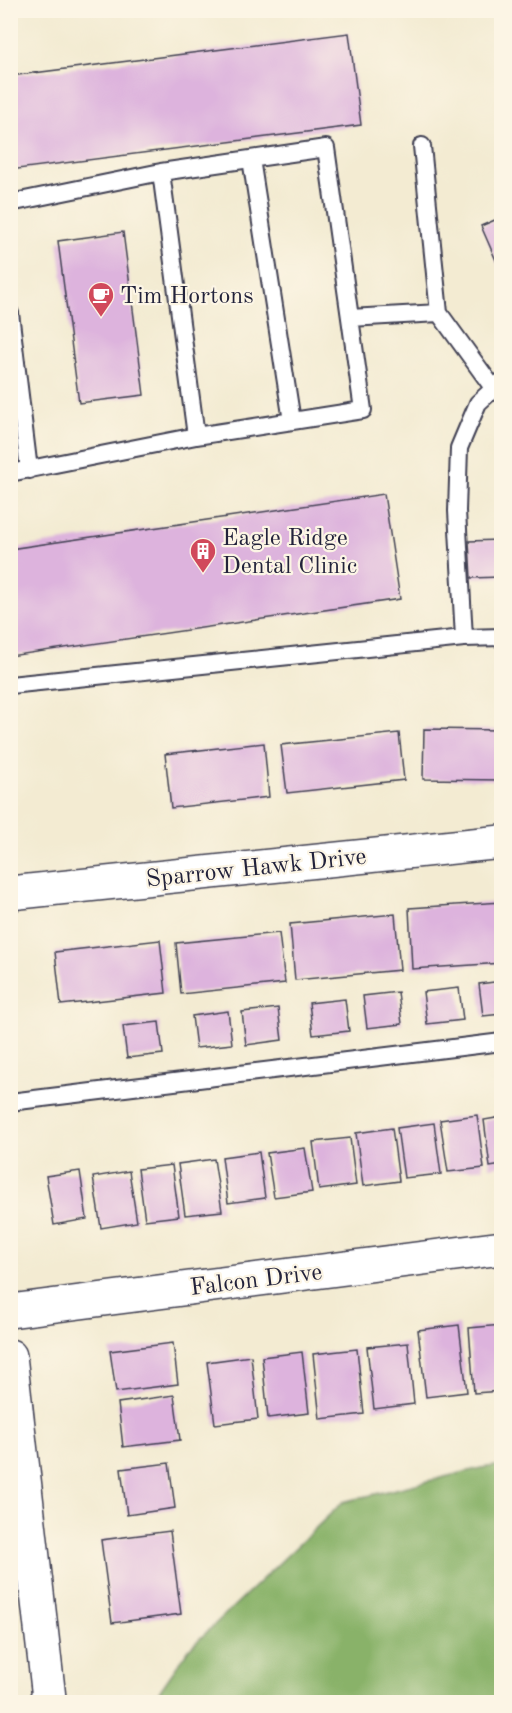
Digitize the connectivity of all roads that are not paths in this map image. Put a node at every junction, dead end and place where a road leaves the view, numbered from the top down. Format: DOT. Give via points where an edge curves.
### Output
graph roads {
  1 [pos="423,146"];
  2 [pos="251,159"];
  3 [pos="160,172"];
  4 [pos="10,202"];
  5 [pos="10,313"];
  6 [pos="439,313"];
  7 [pos="350,318"];
  8 [pos="498,385"];
  9 [pos="292,421"];
  10 [pos="196,436"];
  11 [pos="29,470"];
  12 [pos="10,473"];
  13 [pos="501,637"];
  14 [pos="464,638"];
  15 [pos="10,685"];
  16 [pos="501,842"];
  17 [pos="10,893"];
  18 [pos="501,1042"];
  19 [pos="10,1102"];
  20 [pos="501,1248"];
  21 [pos="10,1311"];
  22 [pos="10,1356"];
  23 [pos="45,1702"];
  1 -- 6 [label="lane"];
  2 -- 3 [label="lane"];
  2 -- 7 [label="lane" via="326,148"];
  2 -- 9 [label="lane"];
  3 -- 4 [label="lane"];
  3 -- 10 [label="lane"];
  5 -- 11 [label="lane"];
  6 -- 7 [label="lane"];
  6 -- 8 [label="lane"];
  7 -- 9 [label="lane" via="363,410"];
  8 -- 14 [label="lane" via="478,403 459,448 457,511"];
  9 -- 10 [label="lane"];
  10 -- 11 [label="lane"];
  11 -- 12 [label="lane"];
  13 -- 14 [label="lane"];
  14 -- 15 [label="lane"];
  16 -- 17 [label="street, Sparrow Hawk Drive"];
  18 -- 19 [label="lane"];
  20 -- 21 [label="street, Falcon Drive"];
  22 -- 23 [label="street" via="49,1698"];
}
